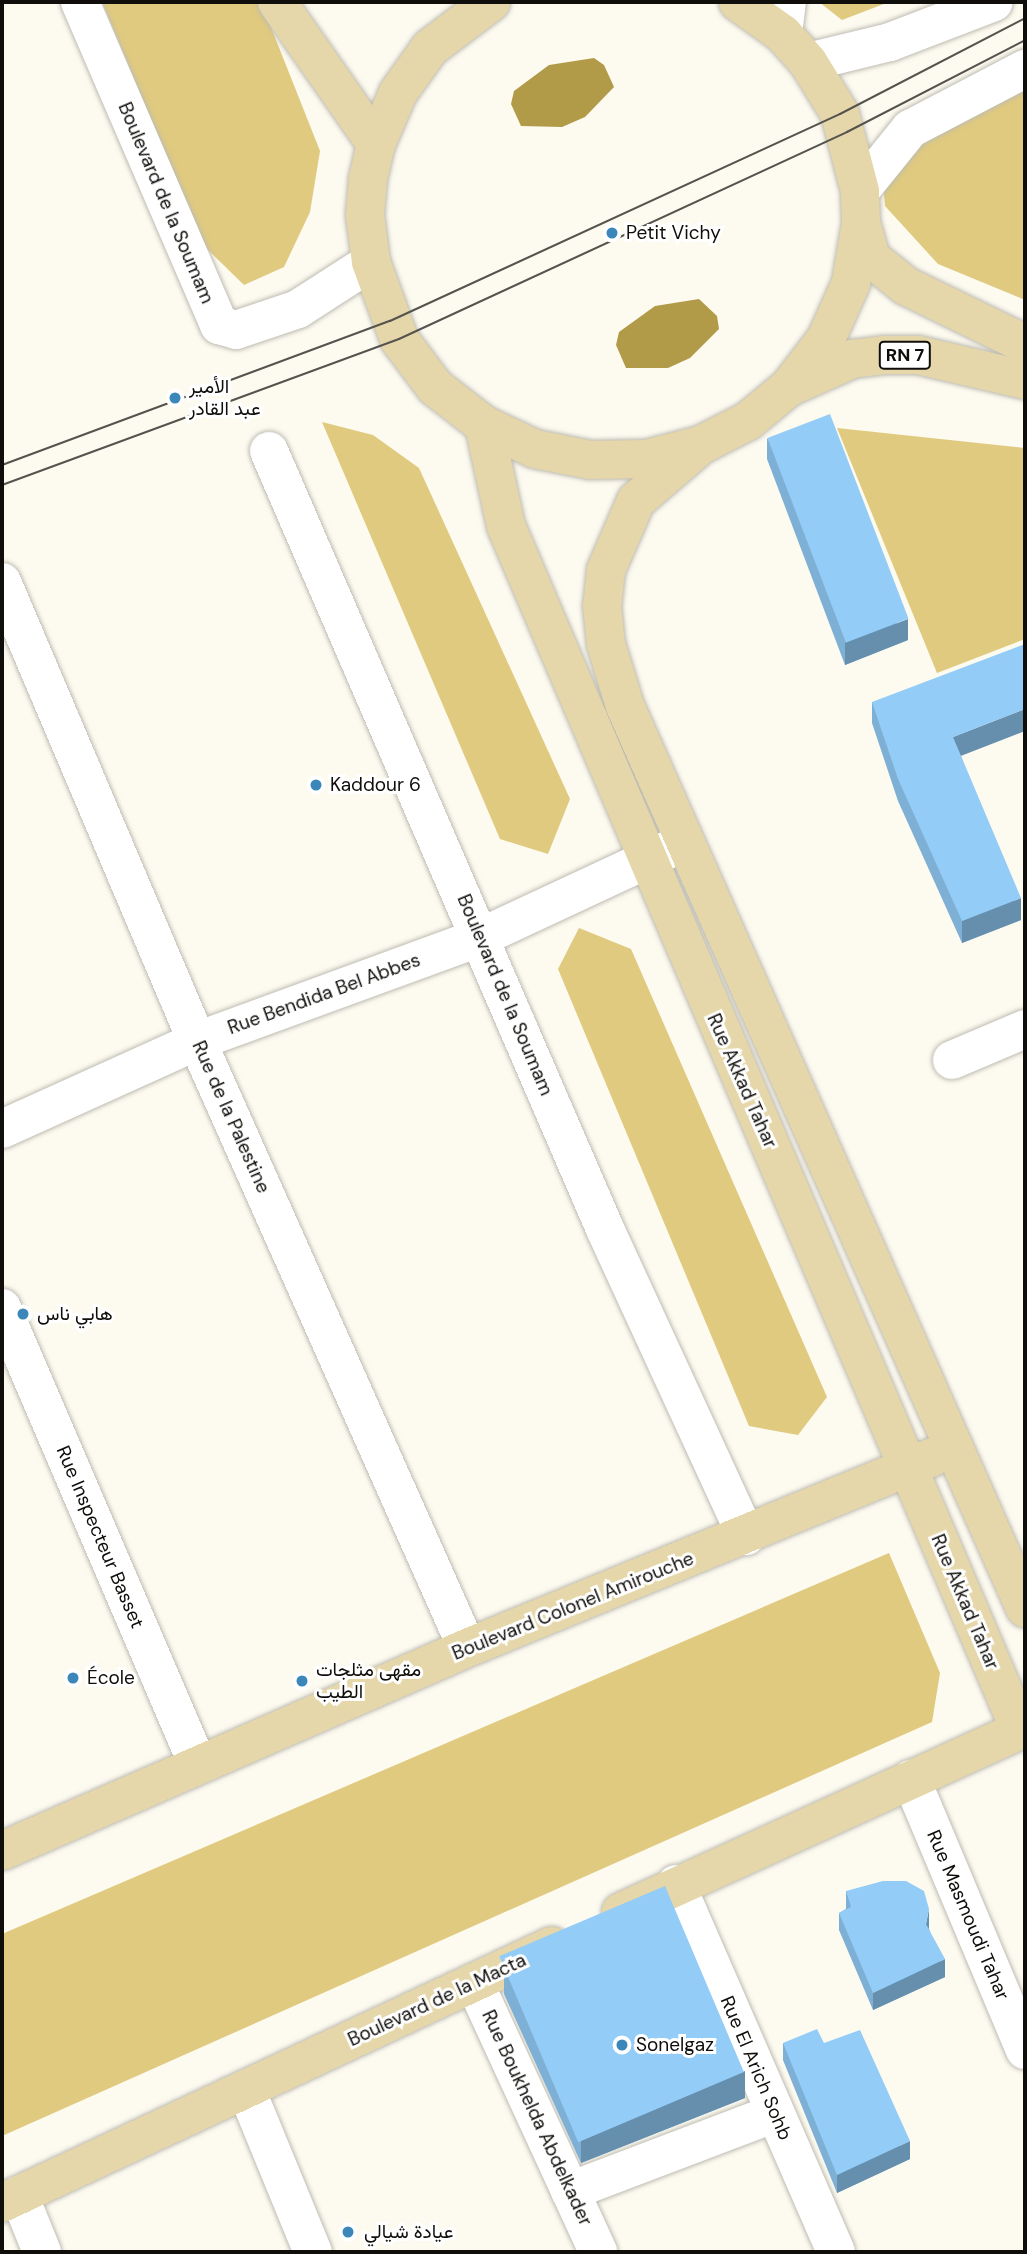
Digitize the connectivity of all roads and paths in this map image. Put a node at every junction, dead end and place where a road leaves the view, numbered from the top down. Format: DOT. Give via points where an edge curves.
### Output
graph roads {
  1 [pos="80,2"];
  2 [pos="277,2"];
  3 [pos="491,2"];
  4 [pos="738,2"];
  5 [pos="994,2"];
  6 [pos="785,18"];
  7 [pos="808,62"];
  8 [pos="1025,69"];
  9 [pos="376,144"];
  10 [pos="860,207"];
  11 [pos="371,262"];
  12 [pos="1025,344"];
  13 [pos="1025,380"];
  14 [pos="789,387"];
  15 [pos="484,425"];
  16 [pos="701,445"];
  17 [pos="269,451"];
  18 [pos="2,582"];
  19 [pos="685,842"];
  20 [pos="645,858"];
  21 [pos="481,937"];
  22 [pos="1025,1029"];
  23 [pos="197,1041"];
  24 [pos="952,1060"];
  25 [pos="2,1129"];
  26 [pos="2,1308"];
  27 [pos="954,1449"];
  28 [pos="908,1468"];
  29 [pos="746,1536"];
  30 [pos="1025,1608"];
  31 [pos="467,1648"];
  32 [pos="1023,1729"];
  33 [pos="198,1765"];
  34 [pos="911,1779"];
  35 [pos="2,1851"];
  36 [pos="677,1884"];
  37 [pos="475,1984"];
  38 [pos="1025,2050"];
  39 [pos="246,2089"];
  40 [pos="775,2113"];
  41 [pos="570,2191"];
  42 [pos="10,2199"];
  43 [pos="42,2252"];
  44 [pos="313,2252"];
  45 [pos="598,2252"];
  46 [pos="835,2252"];
  1 -- 11 [label="street, Boulevard de la Soumam" via="219,325 236,330 298,309"];
  2 -- 9 [label="main road"];
  3 -- 9 [label="main road" via="430,48 398,93"];
  4 -- 6 [label="main road"];
  5 -- 7 [label="street" via="890,42"];
  6 -- 7 [label="main road"];
  7 -- 10 [label="main road" via="840,114"];
  8 -- 10 [label="street" via="910,129"];
  9 -- 11 [label="main road" via="365,215"];
  10 -- 12 [label="main road" via="870,258 906,286"];
  10 -- 14 [label="main road" via="851,283 827,339"];
  11 -- 15 [label="main road" via="399,339 435,387"];
  13 -- 14 [label="main road, RN 7" via="918,355 884,355 852,359"];
  14 -- 16 [label="main road" via="748,421"];
  15 -- 16 [label="main road" via="535,449 590,460 647,458"];
  15 -- 20 [label="main road, Rue Akkad Tahar" via="506,526"];
  16 -- 19 [label="main road" via="636,501 606,570 601,606 606,644 625,706"];
  17 -- 21 [label="street, Boulevard de la Soumam"];
  18 -- 23 [label="street, Rue de la Palestine"];
  19 -- 20 [label="street, Rue Bendida Bel Abbes"];
  19 -- 27 [label="main road"];
  20 -- 21 [label="street, Rue Bendida Bel Abbes"];
  20 -- 28 [label="main road, Rue Akkad Tahar"];
  21 -- 23 [label="street, Rue Bendida Bel Abbes"];
  21 -- 29 [label="street, Boulevard de la Soumam" via="605,1229"];
  22 -- 24 [label="street"];
  23 -- 25 [label="street, Rue Bendida Bel Abbes"];
  23 -- 31 [label="street, Rue de la Palestine"];
  26 -- 33 [label="street, Rue Inspecteur Basset"];
  27 -- 28 [label="main road, Boulevard Colonel Amirouche"];
  27 -- 30 [label="main road"];
  28 -- 29 [label="main road, Boulevard Colonel Amirouche"];
  28 -- 32 [label="main road, Rue Akkad Tahar"];
  29 -- 31 [label="main road, Boulevard Colonel Amirouche"];
  31 -- 33 [label="main road, Boulevard Colonel Amirouche"];
  32 -- 34 [label="main road, Boulevard de la Macta"];
  33 -- 35 [label="main road, Boulevard Colonel Amirouche"];
  34 -- 36 [label="main road, Boulevard de la Macta"];
  34 -- 38 [label="street, Rue Masmoudi Tahar"];
  36 -- 37 [label="main road, Boulevard de la Macta"];
  36 -- 40 [label="street, Rue El Arich Sohb"];
  37 -- 39 [label="main road, Boulevard de la Macta"];
  37 -- 41 [label="street, Rue Boukhelda Abdelkader"];
  39 -- 42 [label="main road, Boulevard de la Macta"];
  39 -- 44 [label="street"];
  40 -- 41 [label="street"];
  40 -- 46 [label="street, Rue El Arich Sohb"];
  41 -- 45 [label="street, Rue Boukhelda Abdelkader"];
  42 -- 43 [label="street"];
}
